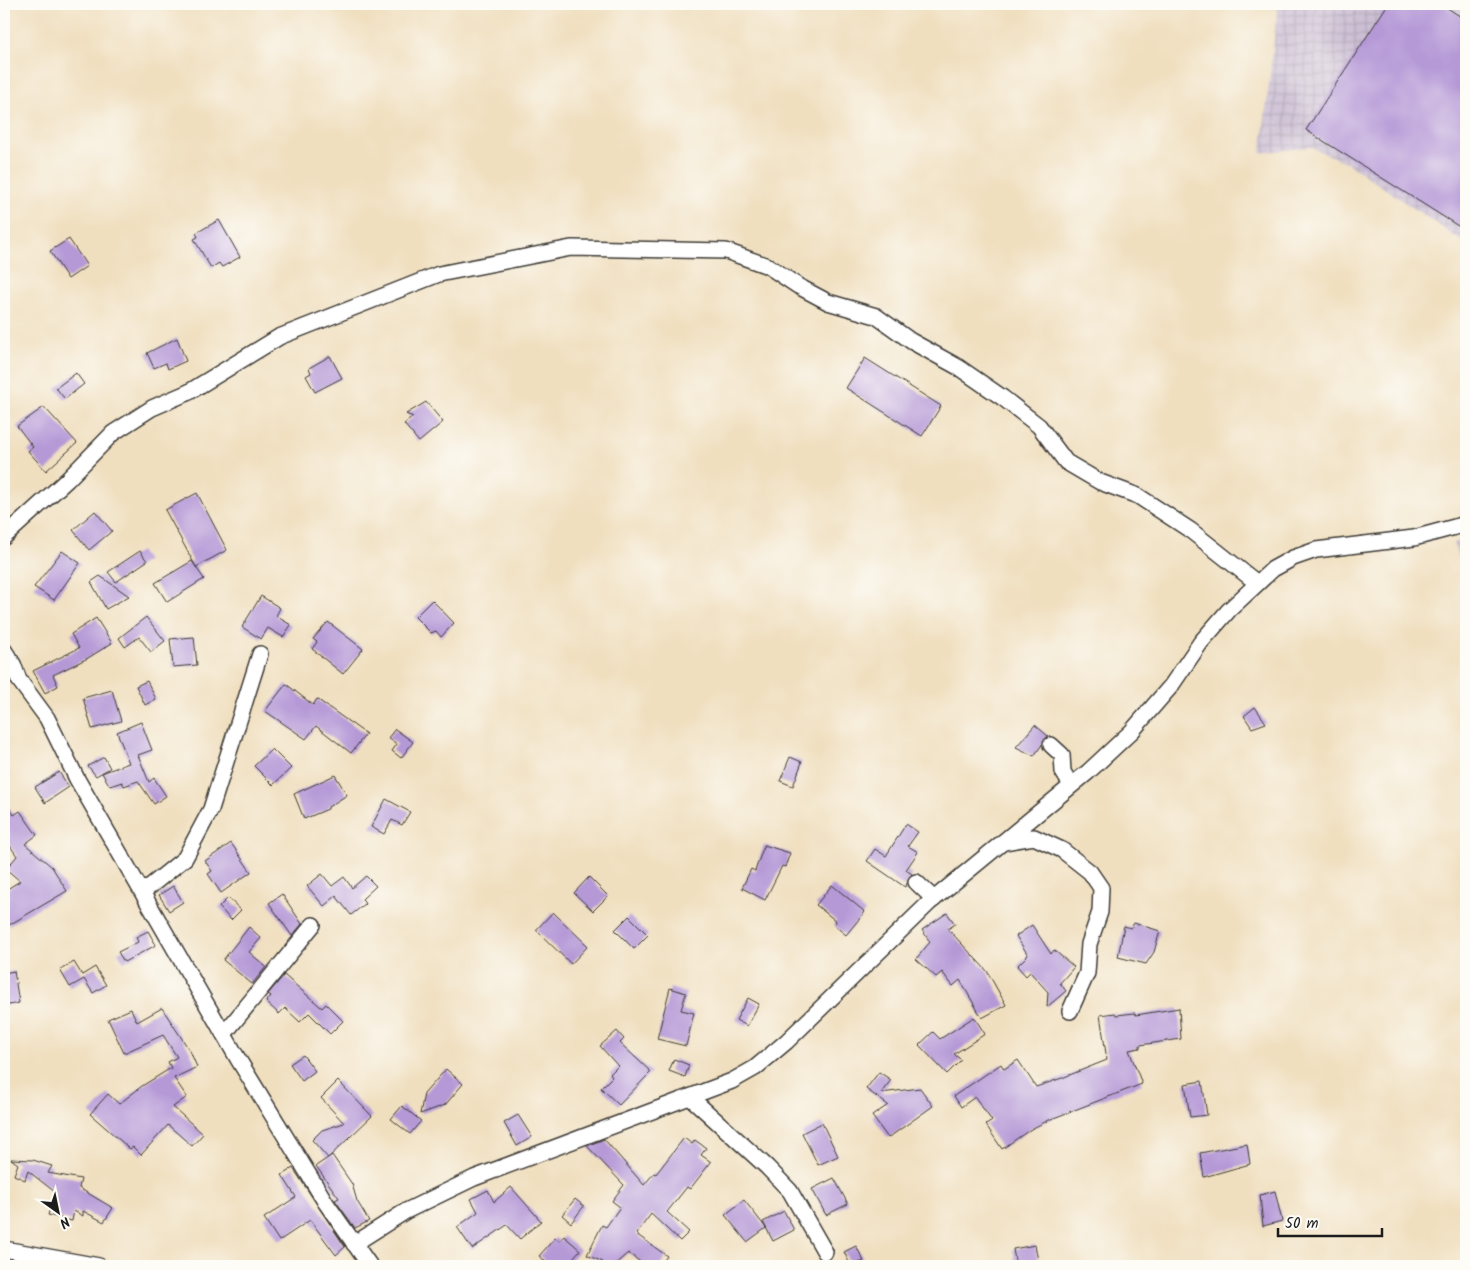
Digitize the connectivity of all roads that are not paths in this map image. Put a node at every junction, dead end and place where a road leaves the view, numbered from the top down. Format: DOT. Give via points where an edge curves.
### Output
graph roads {
  1 [pos="1466,524"];
  2 [pos="4,537"];
  3 [pos="1257,583"];
  4 [pos="4,650"];
  5 [pos="260,654"];
  6 [pos="1050,745"];
  7 [pos="1071,785"];
  8 [pos="1002,842"];
  9 [pos="916,882"];
  10 [pos="143,892"];
  11 [pos="934,899"];
  12 [pos="314,925"];
  13 [pos="1070,1011"];
  14 [pos="224,1034"];
  15 [pos="690,1097"];
  16 [pos="354,1244"];
  17 [pos="4,1249"];
  18 [pos="825,1252"];
  19 [pos="99,1266"];
  20 [pos="370,1266"];
  1 -- 3 [label="street" via="1414,538 1316,550 1273,569"];
  2 -- 3 [label="street" via="68,480 113,433 152,408 189,392 279,337 439,274 571,248 726,251 768,266 828,302 876,316 911,341 958,367 1039,426 1066,462 1100,482 1138,496 1190,530"];
  3 -- 7 [label="street" via="1201,642 1172,686 1132,731"];
  4 -- 10 [label="street" via="19,680 47,718 77,779"];
  5 -- 10 [label="street" via="211,809 186,858"];
  6 -- 7 [label="street" via="1062,755 1062,772"];
  7 -- 8 [label="street"];
  8 -- 11 [label="street"];
  8 -- 13 [label="street" via="1034,837 1062,850 1090,872 1101,888 1100,912 1089,944 1087,973"];
  9 -- 11 [label="street"];
  10 -- 14 [label="street"];
  11 -- 15 [label="street" via="755,1068 732,1081"];
  12 -- 14 [label="street"];
  14 -- 16 [label="street"];
  15 -- 16 [label="street" via="474,1178 406,1211"];
  15 -- 18 [label="street" via="790,1191"];
  16 -- 20 [label="street"];
  17 -- 19 [label="street"];
}
